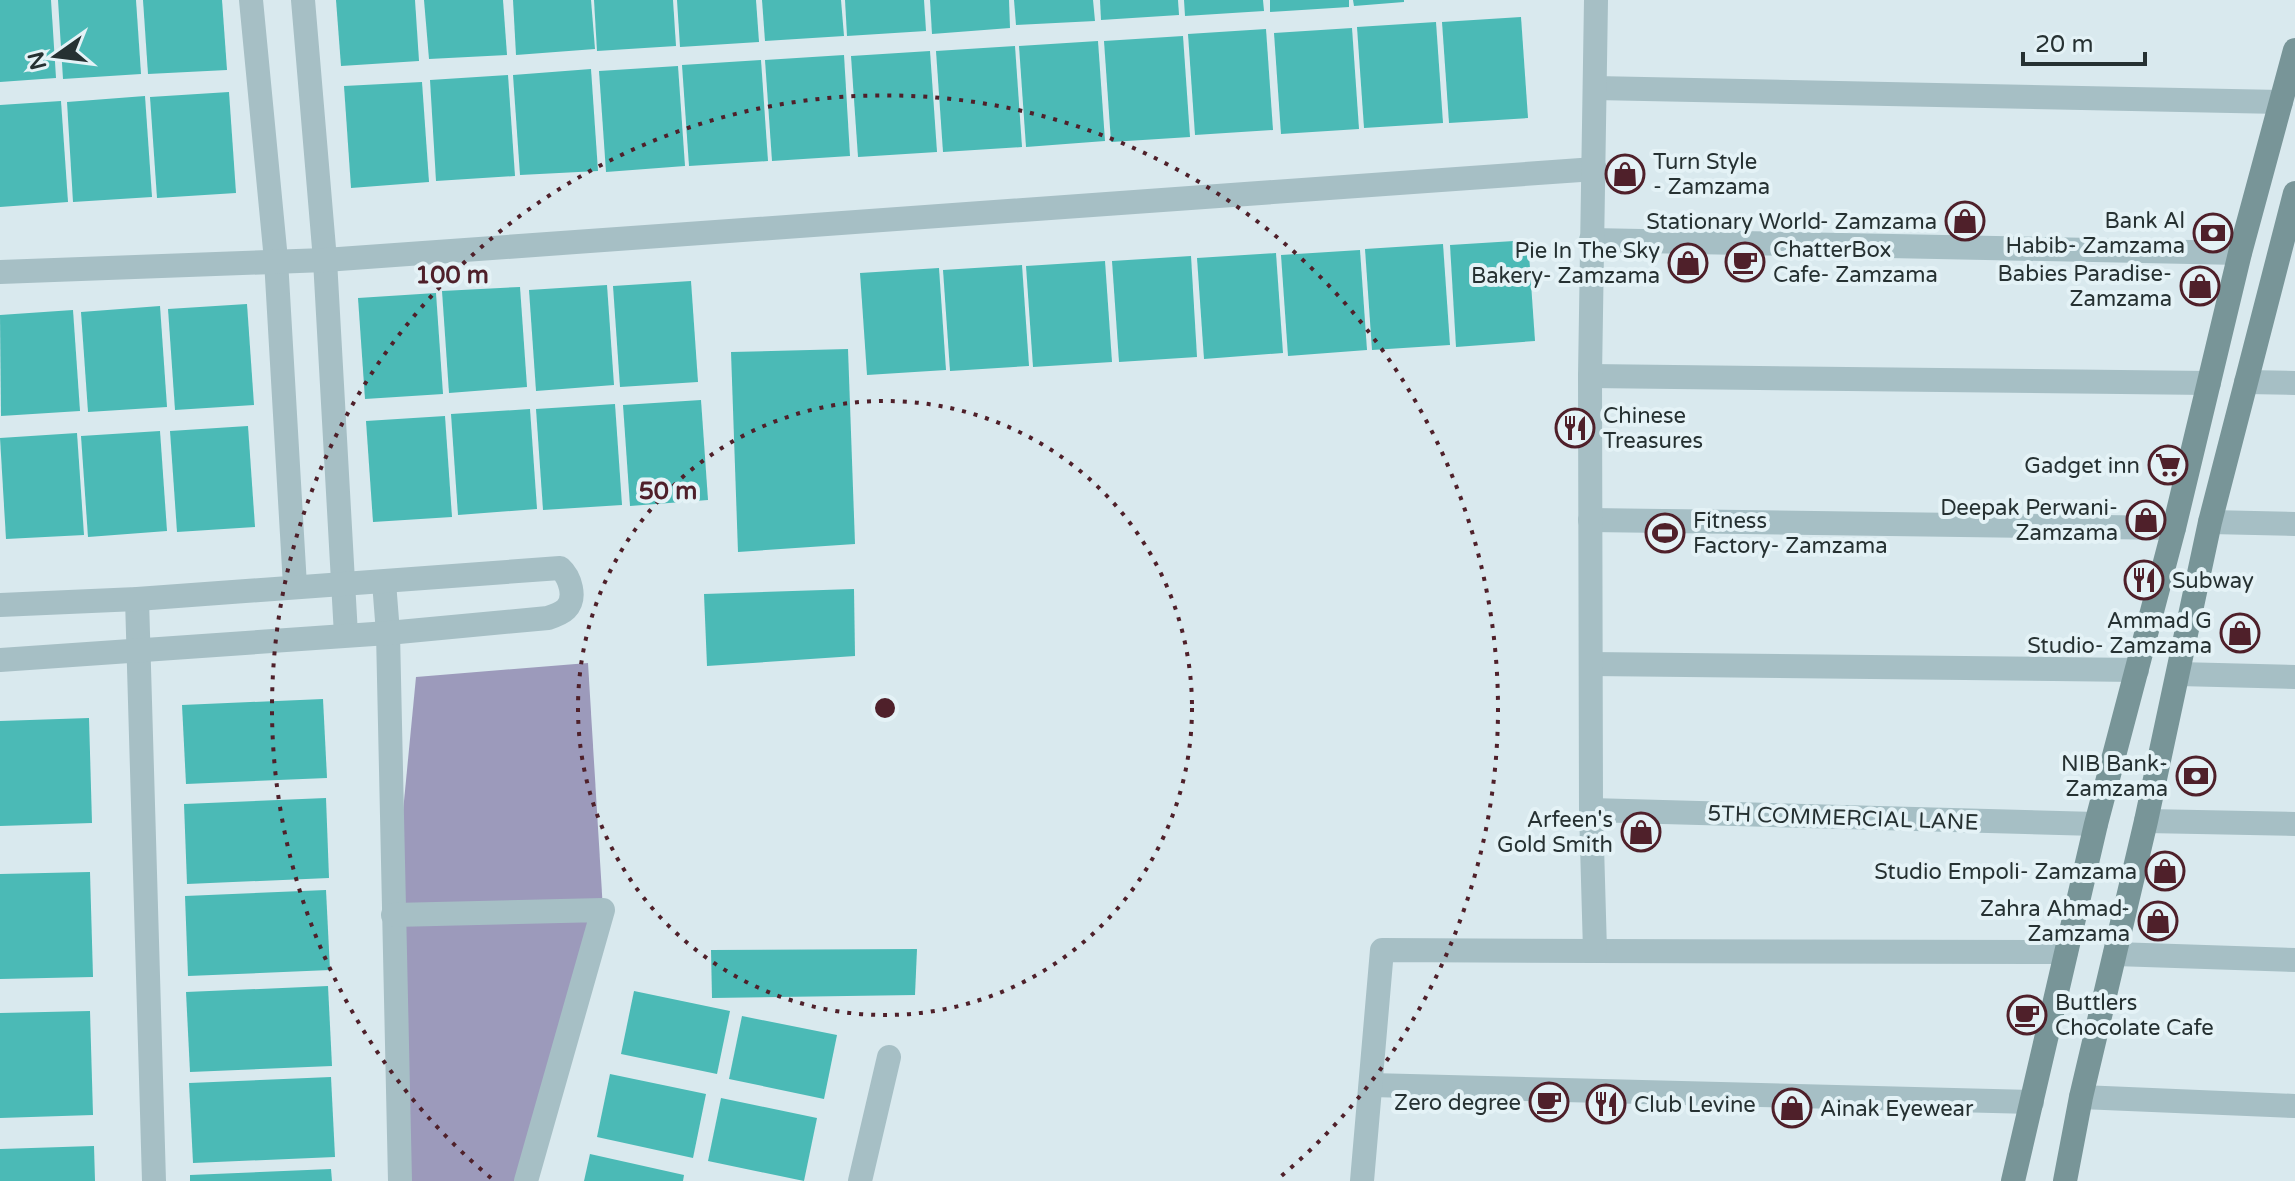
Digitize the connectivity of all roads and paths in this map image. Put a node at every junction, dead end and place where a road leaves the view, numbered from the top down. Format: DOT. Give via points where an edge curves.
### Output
graph roads {
  1 [pos="251,0"];
  2 [pos="303,0"];
  3 [pos="1596,0"];
  4 [pos="2295,50"];
  5 [pos="1595,88"];
  6 [pos="2281,102"];
  7 [pos="1595,169"];
  8 [pos="2295,193"];
  9 [pos="1591,240"];
  10 [pos="2240,253"];
  11 [pos="276,260"];
  12 [pos="325,260"];
  13 [pos="2286,264"];
  14 [pos="0,272"];
  15 [pos="1590,376"];
  16 [pos="2246,382"];
  17 [pos="2209,383"];
  18 [pos="2295,383"];
  19 [pos="1590,520"];
  20 [pos="2210,522"];
  21 [pos="2295,524"];
  22 [pos="2174,528"];
  23 [pos="384,582"];
  24 [pos="343,583"];
  25 [pos="295,586"];
  26 [pos="137,599"];
  27 [pos="0,605"];
  28 [pos="388,633"];
  29 [pos="346,635"];
  30 [pos="138,651"];
  31 [pos="0,660"];
  32 [pos="1591,664"];
  33 [pos="2137,670"];
  34 [pos="2178,674"];
  35 [pos="2295,677"];
  36 [pos="1591,810"];
  37 [pos="2146,821"];
  38 [pos="2096,824"];
  39 [pos="2295,824"];
  40 [pos="393,915"];
  41 [pos="1595,951"];
  42 [pos="2066,952"];
  43 [pos="2115,954"];
  44 [pos="2295,960"];
  45 [pos="889,1057"];
  46 [pos="1371,1085"];
  47 [pos="2081,1097"];
  48 [pos="2032,1102"];
  49 [pos="2295,1106"];
  50 [pos="154,1181"];
  51 [pos="400,1181"];
  52 [pos="526,1181"];
  53 [pos="860,1181"];
  54 [pos="1362,1181"];
  55 [pos="2013,1181"];
  56 [pos="2065,1181"];
  1 -- 11 [label="street"];
  2 -- 12 [label="street"];
  3 -- 5 [label="street"];
  4 -- 6 [label="main road"];
  5 -- 6 [label="street"];
  5 -- 7 [label="street"];
  6 -- 10 [label="main road"];
  7 -- 9 [label="street"];
  7 -- 12 [label="street"];
  8 -- 13 [label="main road"];
  9 -- 10 [label="street"];
  9 -- 15 [label="street"];
  10 -- 17 [label="main road"];
  11 -- 12 [label="street"];
  11 -- 14 [label="street"];
  11 -- 25 [label="street"];
  12 -- 24 [label="street"];
  13 -- 16 [label="main road"];
  15 -- 17 [label="street"];
  15 -- 19 [label="street"];
  16 -- 18 [label="street"];
  16 -- 20 [label="main road"];
  17 -- 22 [label="main road"];
  19 -- 22 [label="street"];
  19 -- 32 [label="street"];
  20 -- 21 [label="street"];
  20 -- 34 [label="main road"];
  22 -- 33 [label="main road"];
  23 -- 24 [label="street"];
  23 -- 28 [label="street"];
  23 -- 28 [label="street" via="560,568 567,575 571,598 567,609 548,618"];
  24 -- 25 [label="street"];
  24 -- 29 [label="street"];
  25 -- 26 [label="street"];
  26 -- 27 [label="street"];
  26 -- 30 [label="street"];
  28 -- 29 [label="street"];
  28 -- 40 [label="street"];
  29 -- 30 [label="street"];
  30 -- 31 [label="street"];
  30 -- 50 [label="street"];
  32 -- 33 [label="street"];
  32 -- 36 [label="street"];
  33 -- 38 [label="main road"];
  34 -- 35 [label="street"];
  34 -- 37 [label="main road"];
  36 -- 38 [label="street, 5TH COMMERCIAL LANE"];
  36 -- 41 [label="street"];
  37 -- 39 [label="street"];
  37 -- 43 [label="main road"];
  38 -- 42 [label="main road"];
  40 -- 51 [label="street"];
  40 -- 52 [label="street" via="603,910"];
  41 -- 42 [label="street"];
  41 -- 46 [label="street" via="1382,950"];
  42 -- 48 [label="main road"];
  43 -- 44 [label="street"];
  43 -- 47 [label="main road"];
  45 -- 53 [label="street"];
  46 -- 48 [label="street"];
  46 -- 54 [label="street"];
  47 -- 49 [label="street"];
  47 -- 56 [label="main road"];
  48 -- 55 [label="main road"];
}
